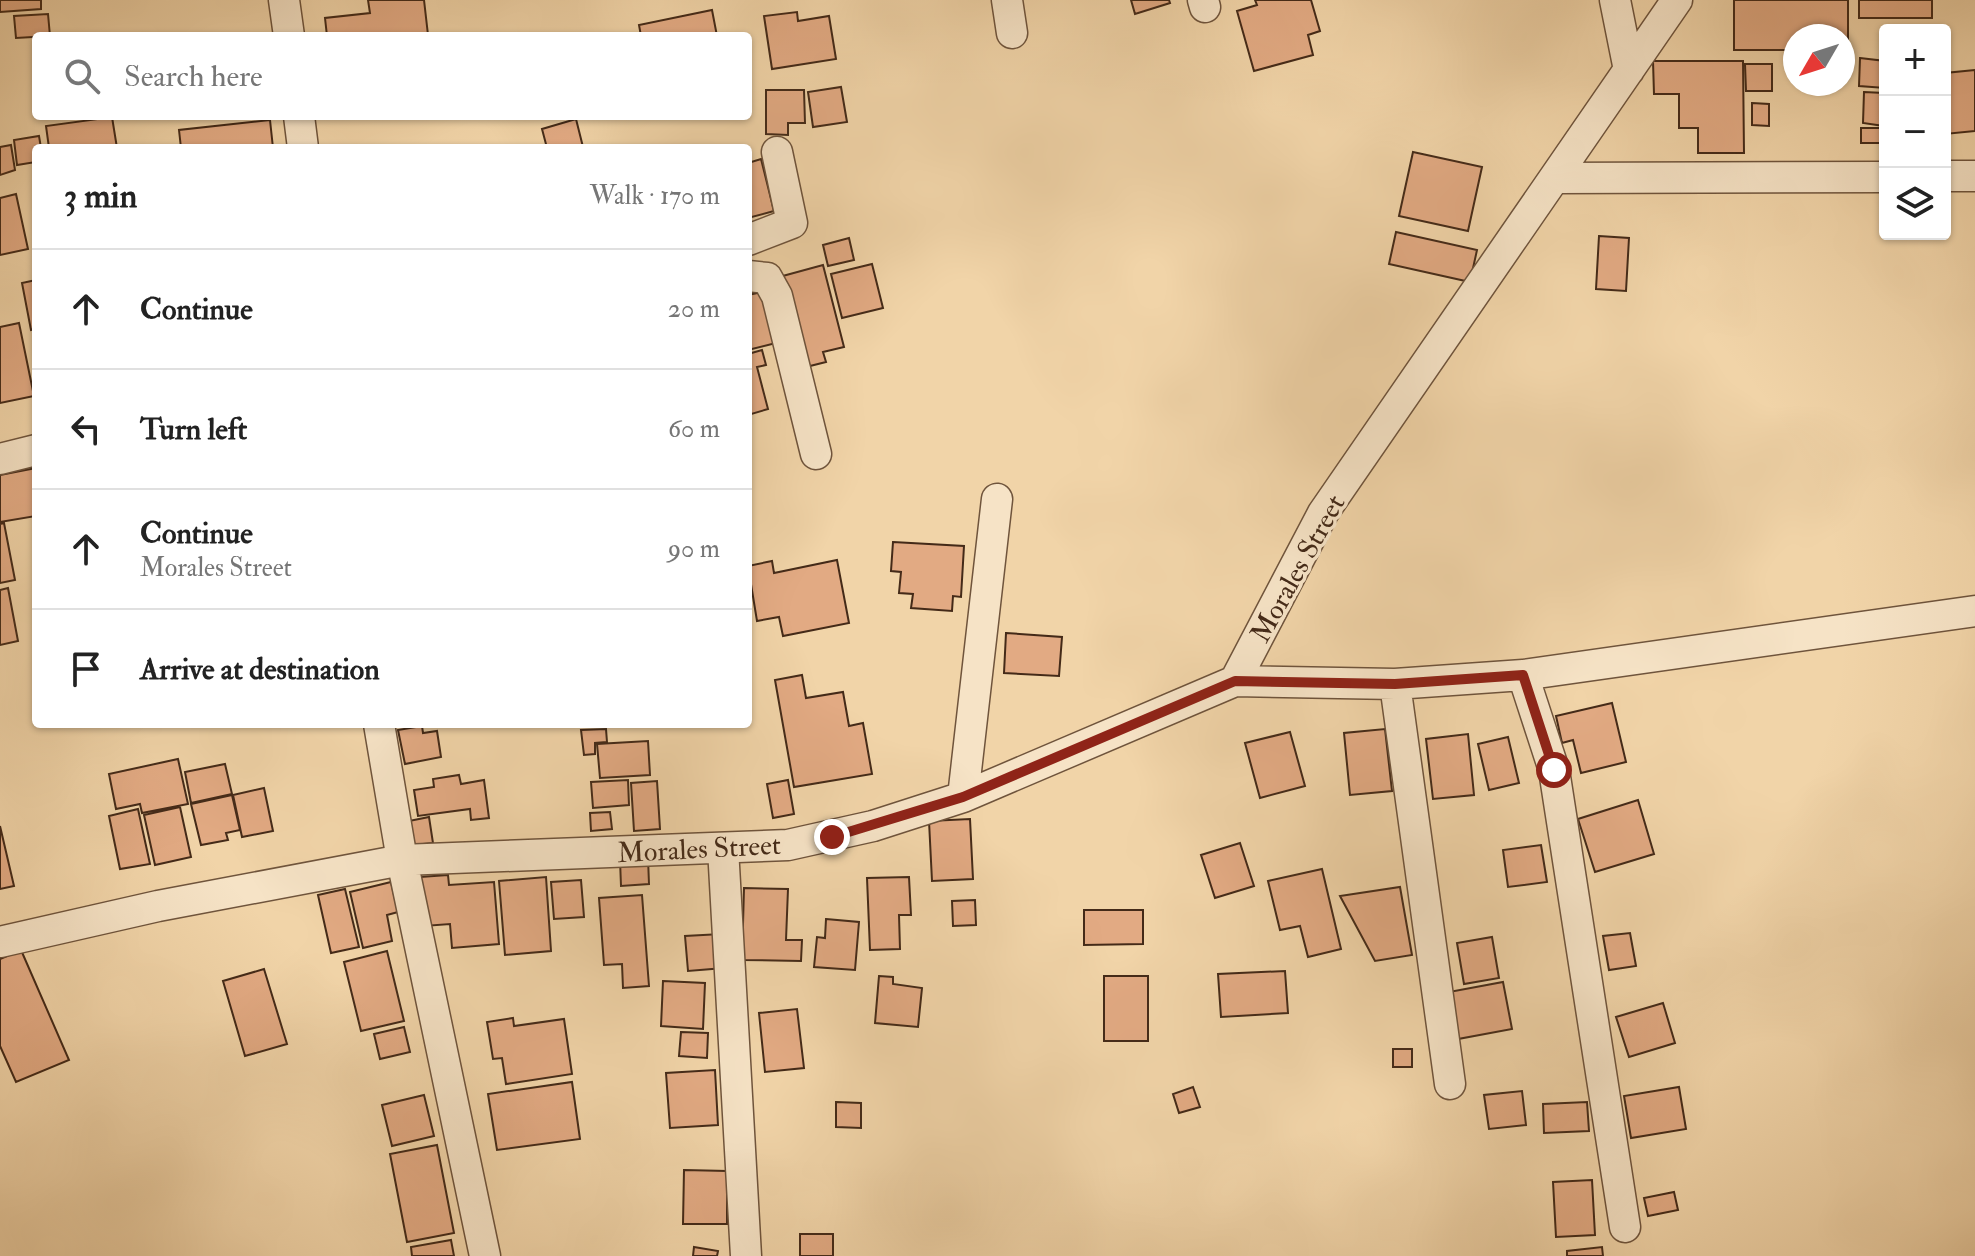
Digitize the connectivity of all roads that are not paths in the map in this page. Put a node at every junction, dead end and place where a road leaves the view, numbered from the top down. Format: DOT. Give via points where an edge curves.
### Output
graph roads {
  1 [pos="284,0"];
  2 [pos="1007,0"];
  3 [pos="1615,0"];
  4 [pos="1677,0"];
  5 [pos="288,32"];
  6 [pos="1012,33"];
  7 [pos="1629,70"];
  8 [pos="300,120"];
  9 [pos="302,144"];
  10 [pos="777,152"];
  11 [pos="1951,176"];
  12 [pos="1975,176"];
  13 [pos="1879,177"];
  14 [pos="1556,178"];
  15 [pos="752,238"];
  16 [pos="752,276"];
  17 [pos="32,451"];
  18 [pos="816,454"];
  19 [pos="0,459"];
  20 [pos="997,499"];
  21 [pos="1975,611"];
  22 [pos="1523,675"];
  23 [pos="1235,681"];
  24 [pos="1395,684"];
  25 [pos="380,728"];
  26 [pos="963,797"];
  27 [pos="723,848"];
  28 [pos="402,860"];
  29 [pos="0,942"];
  30 [pos="1450,1084"];
  31 [pos="1625,1227"];
  32 [pos="485,1256"];
  33 [pos="746,1256"];
  1 -- 5 [label="street"];
  2 -- 6 [label="street"];
  3 -- 7 [label="street"];
  4 -- 7 [label="street, Morales Street"];
  7 -- 14 [label="street, Morales Street"];
  8 -- 9 [label="street"];
  10 -- 15 [label="street" via="792,223"];
  11 -- 12 [label="street"];
  13 -- 14 [label="street"];
  14 -- 23 [label="street, Morales Street" via="1323,513"];
  16 -- 18 [label="street" via="767,278 777,296"];
  17 -- 19 [label="street"];
  20 -- 26 [label="street"];
  21 -- 22 [label="street"];
  22 -- 24 [label="street"];
  22 -- 31 [label="street" via="1554,770"];
  23 -- 24 [label="street"];
  23 -- 26 [label="street, Morales Street"];
  24 -- 30 [label="street"];
  25 -- 28 [label="street"];
  26 -- 27 [label="street, Morales Street" via="832,837"];
  27 -- 28 [label="street, Morales Street"];
  27 -- 33 [label="street"];
  28 -- 29 [label="street, Morales Street"];
  28 -- 32 [label="street"];
}
